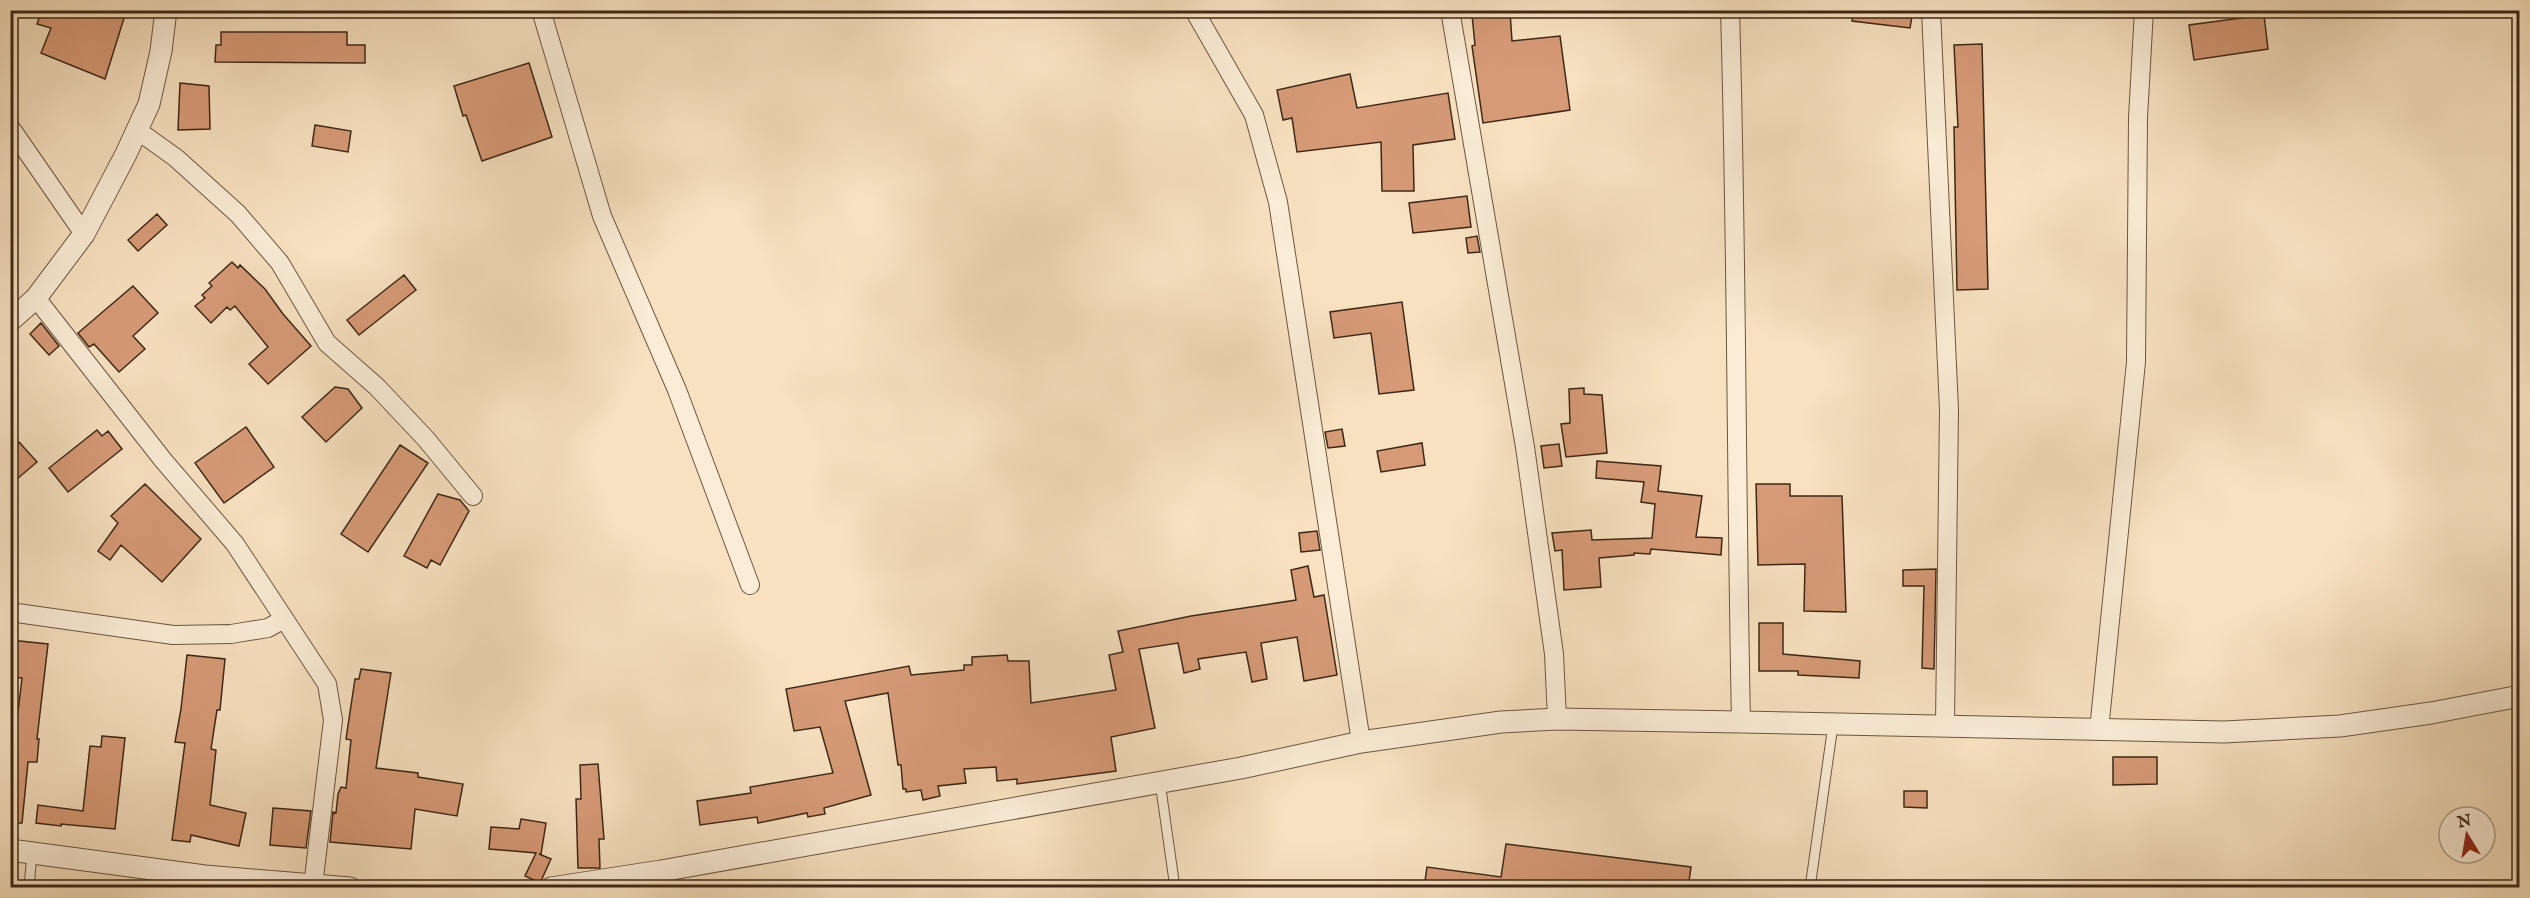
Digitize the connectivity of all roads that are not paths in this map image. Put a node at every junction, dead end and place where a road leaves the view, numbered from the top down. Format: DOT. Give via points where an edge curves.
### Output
graph roads {
  1 [pos="166,10"];
  2 [pos="541,10"];
  3 [pos="1194,10"];
  4 [pos="1450,10"];
  5 [pos="1730,10"];
  6 [pos="1931,10"];
  7 [pos="2144,10"];
  8 [pos="10,127"];
  9 [pos="136,130"];
  10 [pos="84,234"];
  11 [pos="36,298"];
  12 [pos="10,321"];
  13 [pos="473,496"];
  14 [pos="750,585"];
  15 [pos="10,612"];
  16 [pos="284,619"];
  17 [pos="2520,696"];
  18 [pos="1557,719"];
  19 [pos="1741,722"];
  20 [pos="1946,724"];
  21 [pos="1833,725"];
  22 [pos="2099,730"];
  23 [pos="1361,742"];
  24 [pos="1160,782"];
  25 [pos="10,850"];
  26 [pos="32,853"];
  27 [pos="313,886"];
  28 [pos="29,888"];
  29 [pos="350,888"];
  30 [pos="551,888"];
  31 [pos="1172,888"];
  32 [pos="1810,888"];
  1 -- 9 [label="street" via="149,104"];
  2 -- 14 [label="street" via="602,216 677,390"];
  3 -- 23 [label="street" via="1254,115 1278,202"];
  4 -- 18 [label="street" via="1525,447 1554,654"];
  5 -- 19 [label="street"];
  6 -- 20 [label="street" via="1949,410"];
  7 -- 22 [label="street" via="2138,118 2136,362"];
  8 -- 10 [label="street"];
  9 -- 10 [label="street"];
  9 -- 13 [label="street" via="176,159 238,214 280,263 327,343 385,396"];
  10 -- 11 [label="street"];
  11 -- 12 [label="street"];
  11 -- 16 [label="street" via="163,460 236,544"];
  15 -- 16 [label="street" via="173,635 231,634 268,628"];
  16 -- 27 [label="street" via="327,684 333,720"];
  17 -- 22 [label="street" via="2340,726 2224,732"];
  18 -- 19 [label="street"];
  18 -- 23 [label="street" via="1501,722"];
  19 -- 21 [label="street"];
  20 -- 21 [label="street"];
  20 -- 22 [label="street"];
  21 -- 32 [label="lane"];
  23 -- 24 [label="street"];
  24 -- 30 [label="street"];
  24 -- 31 [label="lane"];
  25 -- 26 [label="street"];
  26 -- 27 [label="street"];
  26 -- 28 [label="lane"];
  27 -- 29 [label="street"];
}
